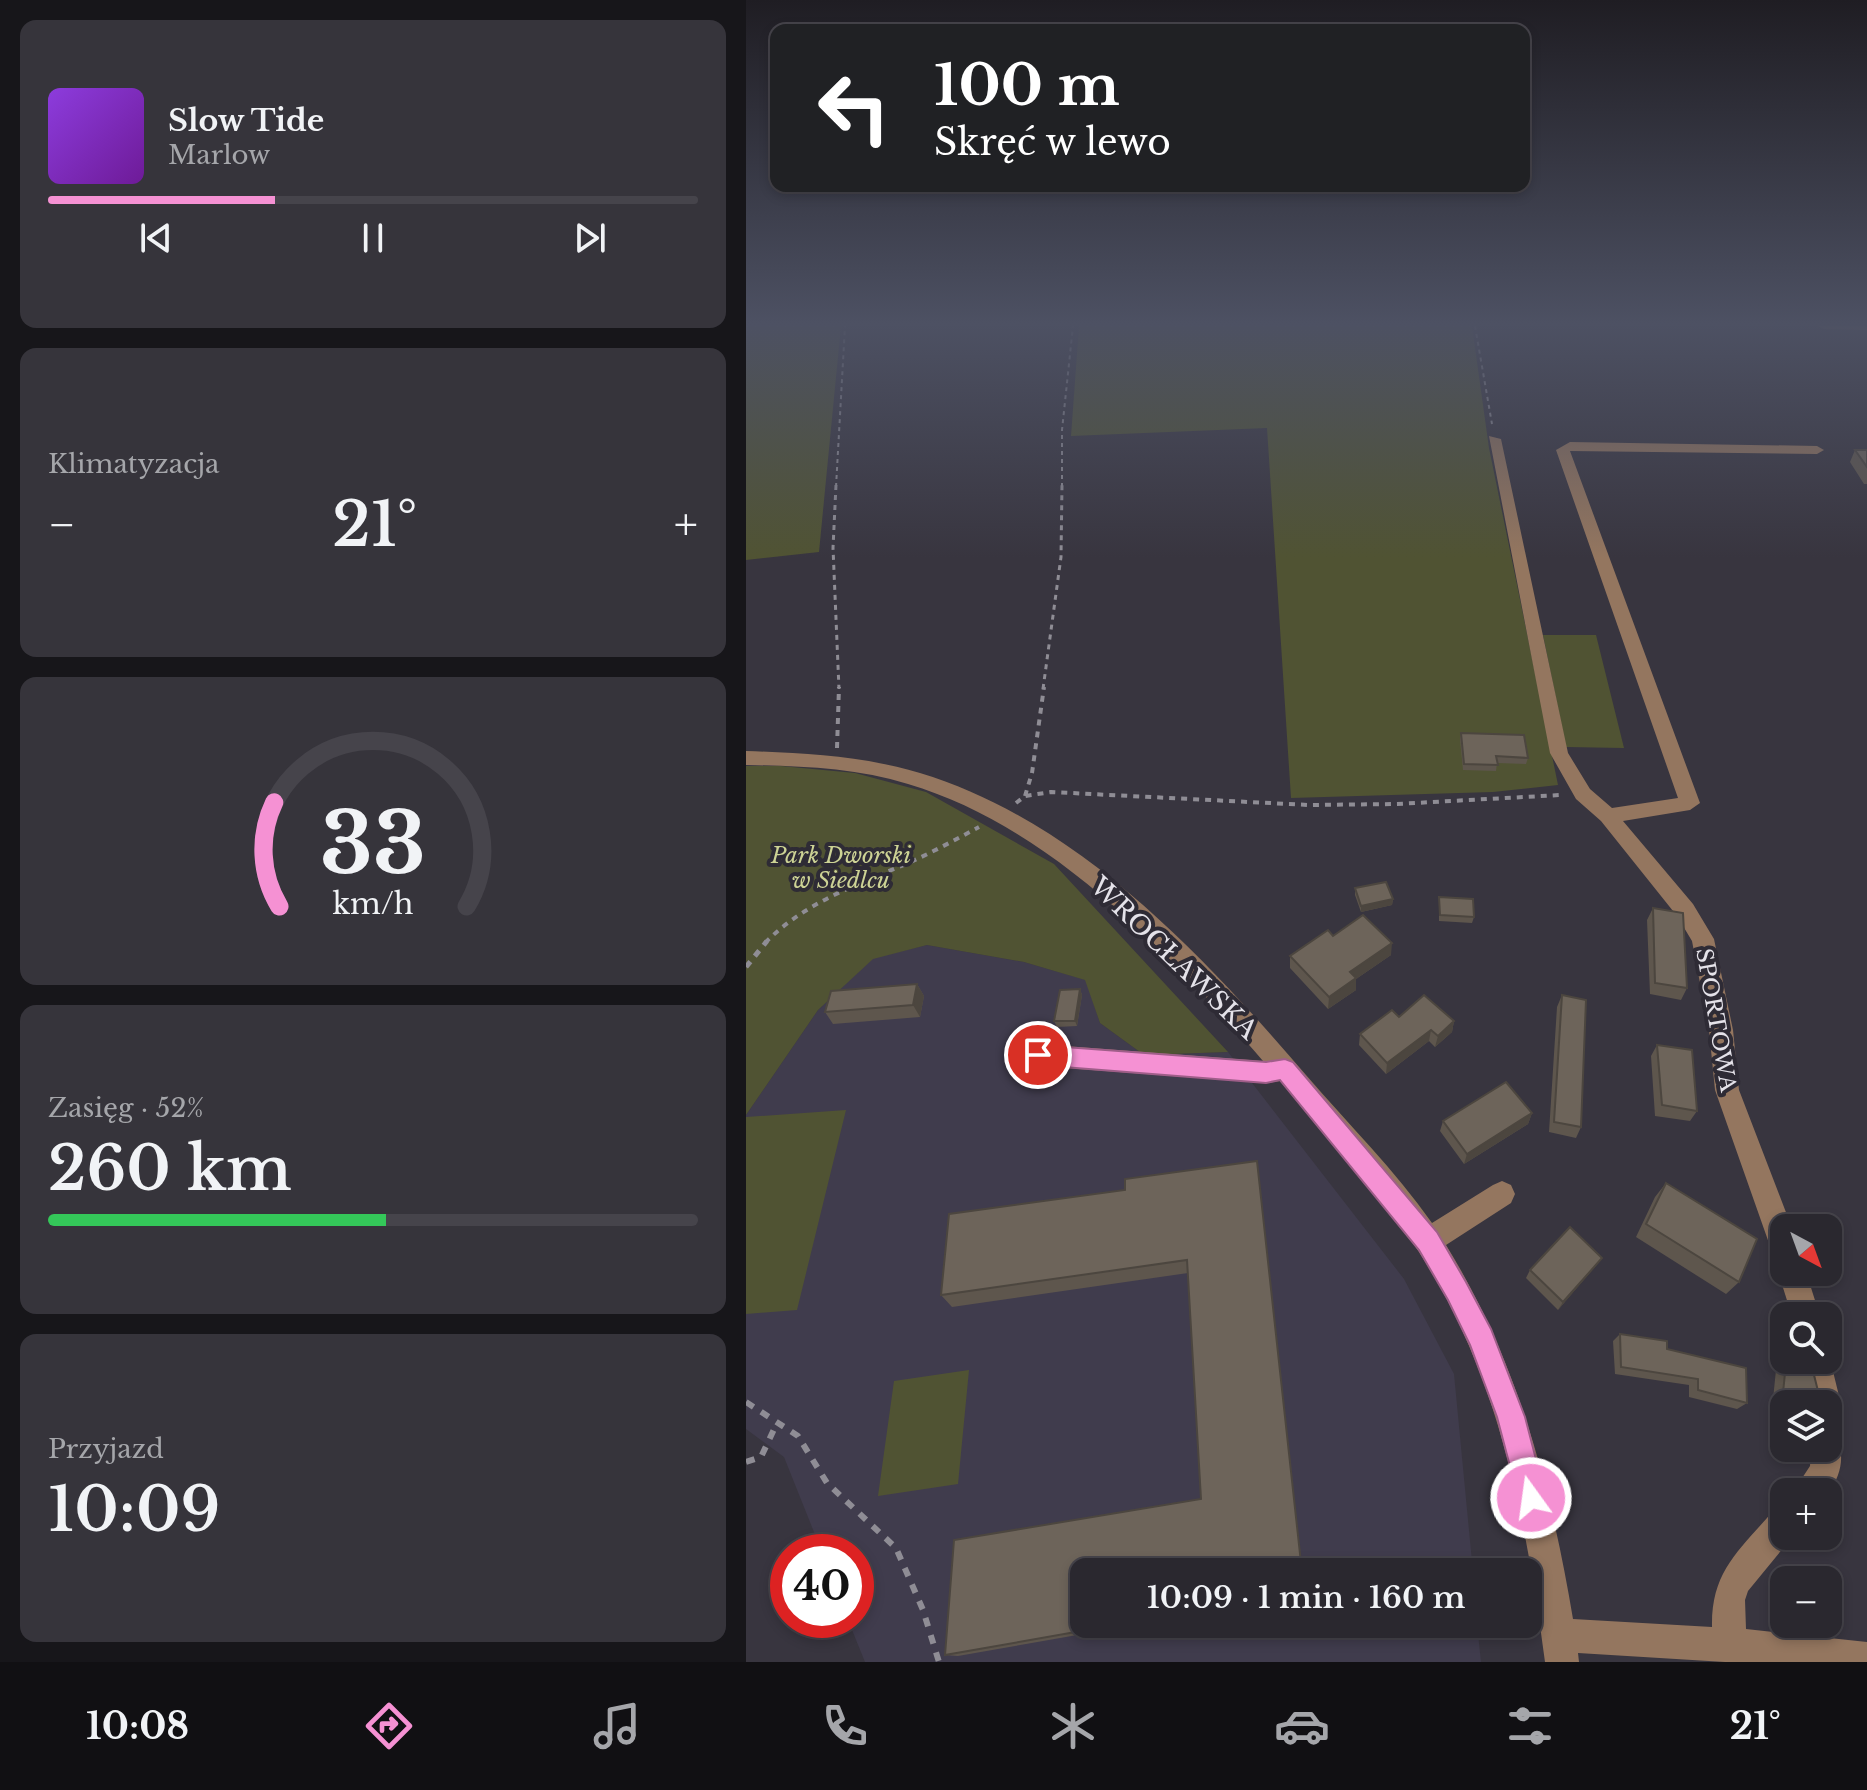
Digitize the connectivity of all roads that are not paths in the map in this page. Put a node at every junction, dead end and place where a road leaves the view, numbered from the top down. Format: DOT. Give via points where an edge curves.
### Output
graph roads {
  1 [pos="1494,439"];
  2 [pos="1817,450"];
  3 [pos="746,758"];
  4 [pos="1608,816"];
  5 [pos="1038,1055"];
  6 [pos="1285,1069"];
  7 [pos="1502,1194"];
  8 [pos="1774,1214"];
  9 [pos="1428,1241"];
  10 [pos="1770,1539"];
  11 [pos="1729,1645"];
  12 [pos="1560,1649"];
  13 [pos="1867,1659"];
  1 -- 4 [label="street, SPORTOWA" via="1559,753 1583,794"];
  2 -- 4 [label="street" via="1563,450 1690,803"];
  3 -- 6 [label="street, WROCŁAWSKA" via="835,762 908,777 999,816 1086,872 1137,915 1232,1008"];
  4 -- 8 [label="street, SPORTOWA" via="1703,939 1727,1090"];
  5 -- 6 [label="street" via="1266,1072"];
  6 -- 9 [label="street, WROCŁAWSKA"];
  7 -- 9 [label="street"];
  9 -- 12 [label="street, WROCŁAWSKA" via="1481,1338 1511,1417 1538,1525"];
  10 -- 11 [label="street" via="1736,1580 1728,1600"];
  11 -- 12 [label="street"];
  11 -- 13 [label="street"];
}
